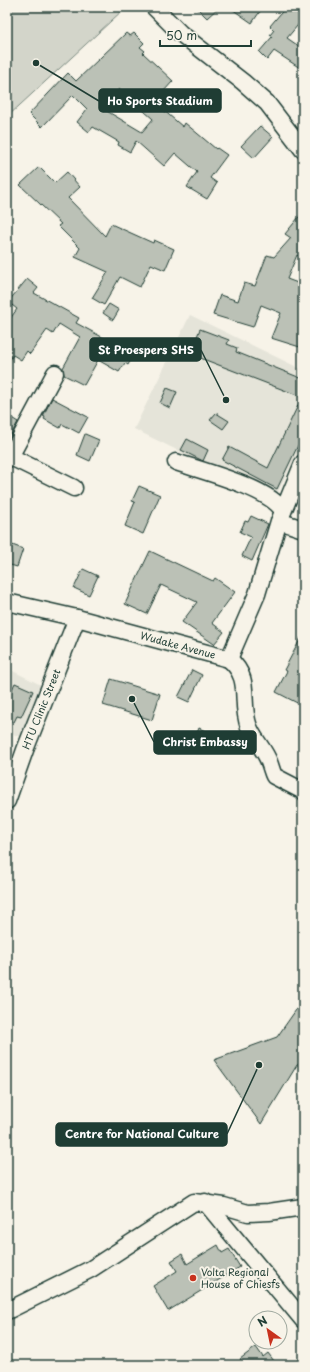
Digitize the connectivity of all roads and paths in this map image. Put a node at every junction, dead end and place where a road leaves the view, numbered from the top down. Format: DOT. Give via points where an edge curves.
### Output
graph roads {
  1 [pos="154,7"];
  2 [pos="303,150"];
  3 [pos="55,373"];
  4 [pos="9,456"];
  5 [pos="176,462"];
  6 [pos="303,463"];
  7 [pos="74,488"];
  8 [pos="281,516"];
  9 [pos="303,529"];
  10 [pos="7,602"];
  11 [pos="77,618"];
  12 [pos="229,659"];
  13 [pos="303,791"];
  14 [pos="7,801"];
  15 [pos="205,1202"];
  16 [pos="303,1207"];
  17 [pos="7,1311"];
  18 [pos="303,1320"];
  1 -- 2 [label="street" via="180,33 267,103"];
  3 -- 4 [label="street"];
  4 -- 7 [label="street"];
  5 -- 8 [label="street" via="243,485 272,499 279,505"];
  6 -- 8 [label="street, Wudake Avenue"];
  8 -- 9 [label="street"];
  8 -- 12 [label="street, Wudake Avenue" via="257,594"];
  10 -- 11 [label="street, Wudake Avenue"];
  11 -- 12 [label="street, Wudake Avenue"];
  11 -- 14 [label="street, HTU Clinic Street" via="24,750"];
  12 -- 13 [label="street" via="241,673 244,682 244,706 248,726 269,761 274,776"];
  15 -- 16 [label="street" via="248,1213"];
  15 -- 17 [label="street" via="194,1202 96,1266"];
  15 -- 18 [label="street"];
}
